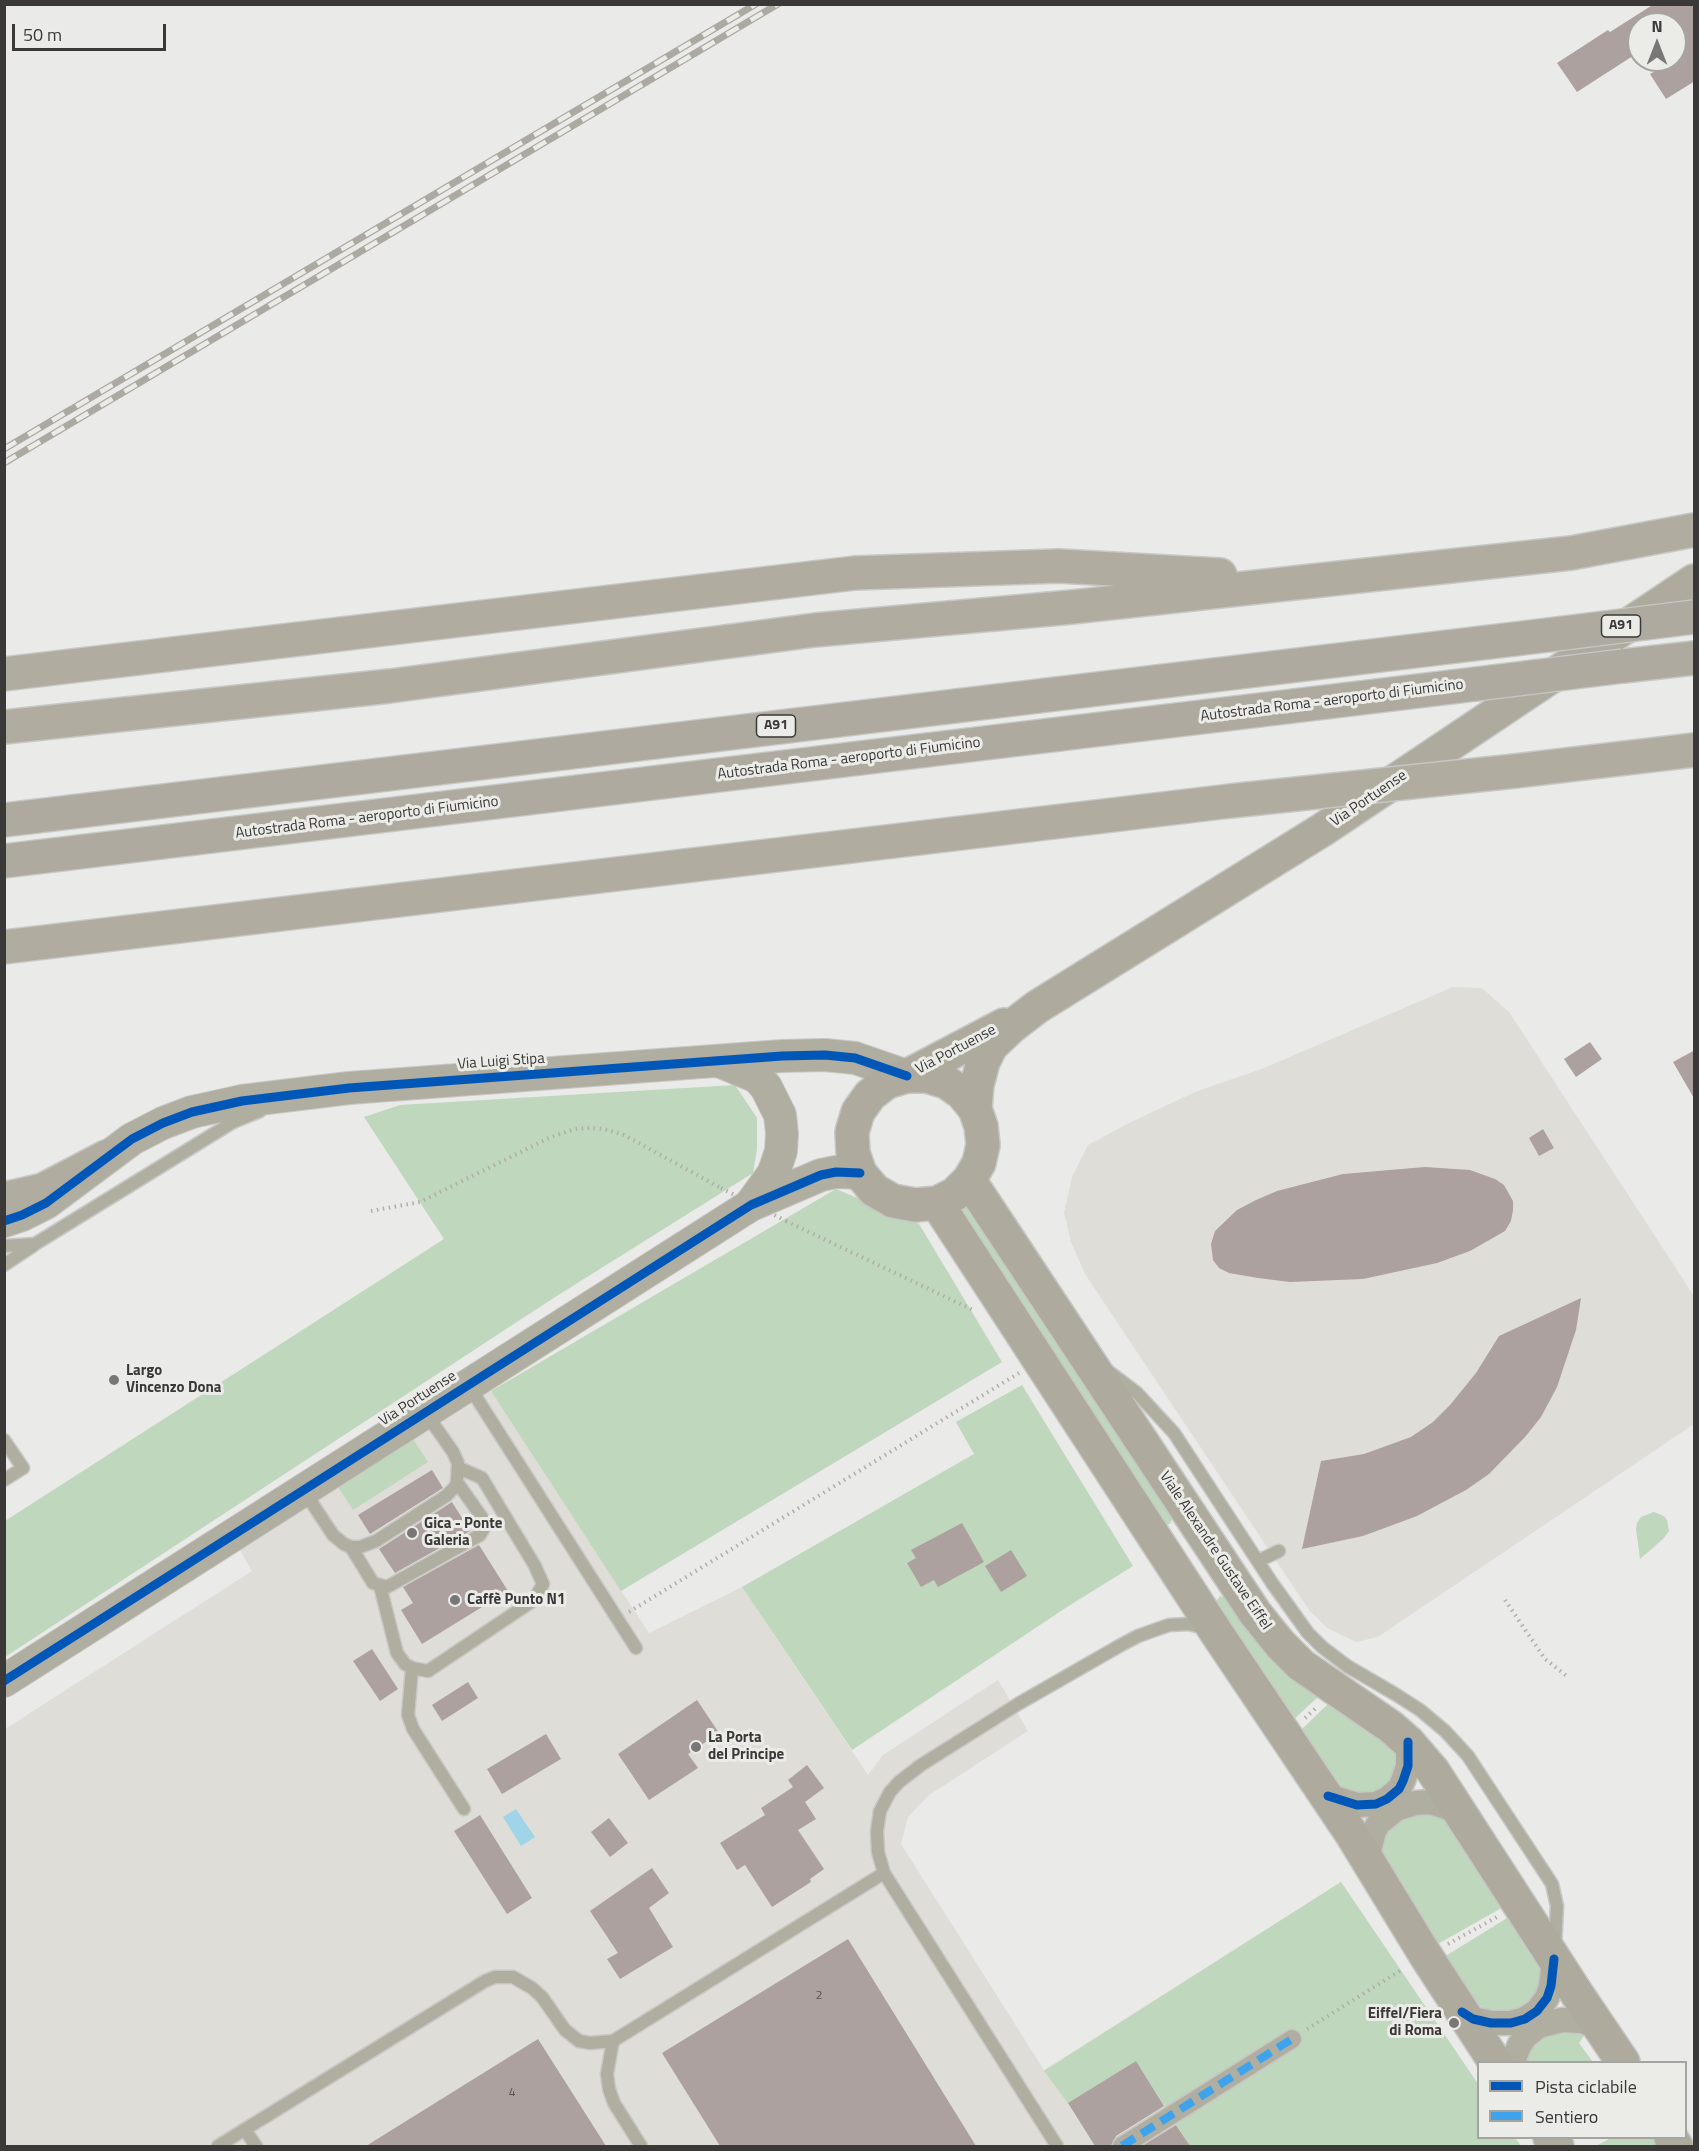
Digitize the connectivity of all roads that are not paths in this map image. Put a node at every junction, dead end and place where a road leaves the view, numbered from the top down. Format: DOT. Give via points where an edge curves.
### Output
graph roads {
  1 [pos="1695,530"];
  2 [pos="1317,581"];
  3 [pos="1695,581"];
  4 [pos="1695,617"];
  5 [pos="1695,658"];
  6 [pos="4,674"];
  7 [pos="4,727"];
  8 [pos="1695,750"];
  9 [pos="4,820"];
  10 [pos="4,861"];
  11 [pos="58,940"];
  12 [pos="4,947"];
  13 [pos="4,957"];
  14 [pos="1037,1007"];
  15 [pos="718,1061"];
  16 [pos="907,1076"];
  17 [pos="349,1088"];
  18 [pos="975,1109"];
  19 [pos="106,1157"];
  20 [pos="860,1173"];
  21 [pos="969,1180"];
  22 [pos="4,1199"];
  23 [pos="937,1203"];
  24 [pos="751,1205"];
  25 [pos="4,1221"];
  26 [pos="35,1244"];
  27 [pos="4,1246"];
  28 [pos="4,1265"];
  29 [pos="1088,1360"];
  30 [pos="468,1384"];
  31 [pos="425,1412"];
  32 [pos="4,1440"];
  33 [pos="459,1468"];
  34 [pos="4,1480"];
  35 [pos="457,1482"];
  36 [pos="303,1490"];
  37 [pos="351,1547"];
  38 [pos="1279,1551"];
  39 [pos="1257,1561"];
  40 [pos="380,1586"];
  41 [pos="1216,1632"];
  42 [pos="636,1648"];
  43 [pos="412,1668"];
  44 [pos="4,1681"];
  45 [pos="1408,1742"];
  46 [pos="1328,1797"];
  47 [pos="464,1809"];
  48 [pos="1458,1811"];
  49 [pos="1367,1859"];
  50 [pos="884,1873"];
  51 [pos="1554,1959"];
  52 [pos="1462,2012"];
  53 [pos="1598,2026"];
  54 [pos="1292,2039"];
  55 [pos="613,2041"];
  56 [pos="1494,2061"];
  57 [pos="1513,2061"];
  58 [pos="1622,2061"];
  59 [pos="245,2130"];
  60 [pos="218,2146"];
  61 [pos="256,2146"];
  62 [pos="641,2146"];
  63 [pos="1057,2146"];
  64 [pos="1122,2146"];
  1 -- 2 [label="highway" via="1571,553"];
  2 -- 6 [label="highway" via="1059,566 855,573"];
  2 -- 7 [label="highway" via="815,630 390,686"];
  3 -- 14 [label="main road, Via Portuense" via="1322,830"];
  4 -- 9 [label="highway, A91, bridge"];
  5 -- 10 [label="highway, Autostrada Roma - aeroporto di Fiumicino, bridge"];
  8 -- 11 [label="highway, bridge"];
  11 -- 12 [label="highway"];
  11 -- 13 [label="highway"];
  14 -- 16 [label="main road, Via Portuense"];
  14 -- 18 [label="main road, Via Portuense" via="991,1046 983,1062"];
  15 -- 16 [label="street, Via Luigi Stipa" via="839,1056 867,1061"];
  15 -- 17 [label="street, Via Luigi Stipa"];
  15 -- 24 [label="street" via="757,1077 780,1115 781,1151 772,1174"];
  16 -- 18 [label="main road, Via Portuense" via="927,1076 946,1082 963,1093"];
  16 -- 20 [label="main road, Via Portuense" via="887,1082 870,1095 858,1112 852,1132 853,1153"];
  17 -- 19 [label="street, Via Luigi Stipa" via="242,1101 192,1112 146,1131"];
  17 -- 26 [label="lane" via="243,1118"];
  18 -- 21 [label="main road, Via Portuense" via="983,1145"];
  19 -- 22 [label="highway" via="43,1190"];
  19 -- 25 [label="street, Via Luigi Stipa" via="46,1203"];
  20 -- 23 [label="main road" via="874,1190 893,1201"];
  20 -- 24 [label="street, Via Portuense" via="821,1175"];
  21 -- 23 [label="main road, Via Portuense" via="955,1194"];
  21 -- 29 [label="main road, Viale Alexandre Gustave Eiffel"];
  23 -- 41 [label="main road"];
  24 -- 30 [label="street, Via Portuense"];
  26 -- 27 [label="lane"];
  26 -- 28 [label="lane"];
  29 -- 39 [label="lane" via="1126,1383 1166,1423"];
  29 -- 45 [label="main road, Viale Alexandre Gustave Eiffel" via="1268,1629 1307,1670"];
  30 -- 31 [label="street, Via Portuense"];
  30 -- 42 [label="lane"];
  31 -- 33 [label="lane" via="453,1452"];
  31 -- 36 [label="street, Via Portuense"];
  32 -- 34 [label="lane" via="23,1468"];
  33 -- 35 [label="lane"];
  33 -- 43 [label="lane" via="482,1478 543,1584 534,1600 428,1671"];
  35 -- 37 [label="lane" via="446,1496 376,1541"];
  35 -- 40 [label="lane" via="483,1519 480,1535 387,1587"];
  36 -- 37 [label="lane" via="333,1535"];
  36 -- 44 [label="street, Via Portuense"];
  37 -- 40 [label="lane" via="373,1583"];
  38 -- 39 [label="lane"];
  39 -- 51 [label="lane" via="1322,1647 1420,1710 1468,1756 1552,1884 1557,1906"];
  40 -- 43 [label="lane" via="397,1653"];
  41 -- 46 [label="main road"];
  41 -- 50 [label="lane" via="1176,1624 1138,1636 1018,1704 909,1773 890,1792 880,1811 878,1852"];
  43 -- 47 [label="lane" via="408,1715 413,1729"];
  45 -- 46 [label="street" via="1408,1766 1403,1781 1387,1799 1357,1805"];
  45 -- 48 [label="main road, Viale Alexandre Gustave Eiffel"];
  46 -- 49 [label="main road"];
  48 -- 49 [label="street" via="1431,1802 1396,1809 1374,1831"];
  48 -- 51 [label="main road, Viale Alexandre Gustave Eiffel"];
  49 -- 52 [label="main road"];
  50 -- 55 [label="lane"];
  50 -- 63 [label="lane"];
  51 -- 52 [label="street" via="1547,1998 1525,2019 1491,2024"];
  51 -- 53 [label="main road, Viale Alexandre Gustave Eiffel"];
  52 -- 56 [label="main road"];
  53 -- 57 [label="street" via="1572,2020 1538,2026 1528,2033"];
  53 -- 58 [label="main road, Viale Alexandre Gustave Eiffel"];
  54 -- 64 [label="street"];
  55 -- 59 [label="lane" via="590,2043 574,2038 532,1988 513,1977 495,1977"];
  55 -- 62 [label="lane" via="607,2074 609,2089"];
  59 -- 60 [label="lane"];
  59 -- 61 [label="lane"];
}
